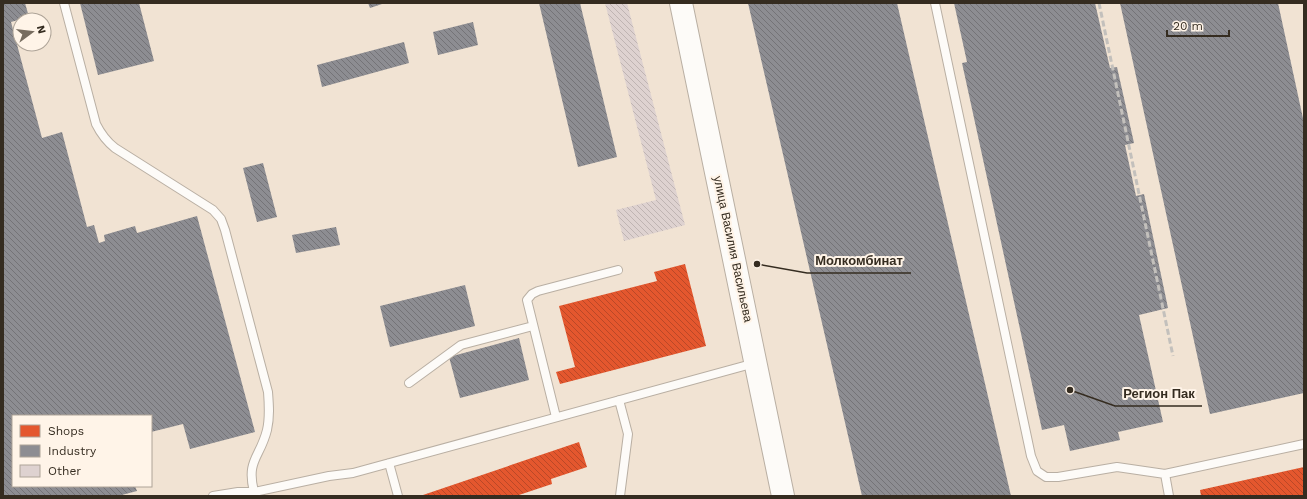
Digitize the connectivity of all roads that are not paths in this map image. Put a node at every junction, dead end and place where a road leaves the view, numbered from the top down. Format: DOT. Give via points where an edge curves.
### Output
graph roads {
  1 [pos="64,3"];
  2 [pos="681,3"];
  3 [pos="935,3"];
  4 [pos="618,270"];
  5 [pos="533,326"];
  6 [pos="756,362"];
  7 [pos="409,382"];
  8 [pos="619,400"];
  9 [pos="556,417"];
  10 [pos="1304,444"];
  11 [pos="389,463"];
  12 [pos="1165,474"];
  13 [pos="254,492"];
  14 [pos="213,496"];
  15 [pos="398,496"];
  16 [pos="620,496"];
  17 [pos="783,496"];
  18 [pos="1169,496"];
  1 -- 13 [label="lane" via="100,134 115,148 209,207 225,230 268,392 270,418 251,470 250,479"];
  2 -- 6 [label="main road, улица Василия Васильева"];
  3 -- 12 [label="lane" via="1031,456 1037,472 1046,477 1058,477 1117,467"];
  4 -- 5 [label="lane" via="532,294 527,300"];
  5 -- 7 [label="lane" via="461,345"];
  5 -- 9 [label="lane"];
  6 -- 8 [label="lane"];
  6 -- 17 [label="main road, улица Василия Васильева"];
  8 -- 9 [label="lane"];
  8 -- 16 [label="lane" via="628,434"];
  9 -- 11 [label="lane"];
  10 -- 12 [label="lane"];
  11 -- 13 [label="lane" via="352,473"];
  11 -- 15 [label="lane"];
  12 -- 18 [label="lane"];
  13 -- 14 [label="lane"];
}
